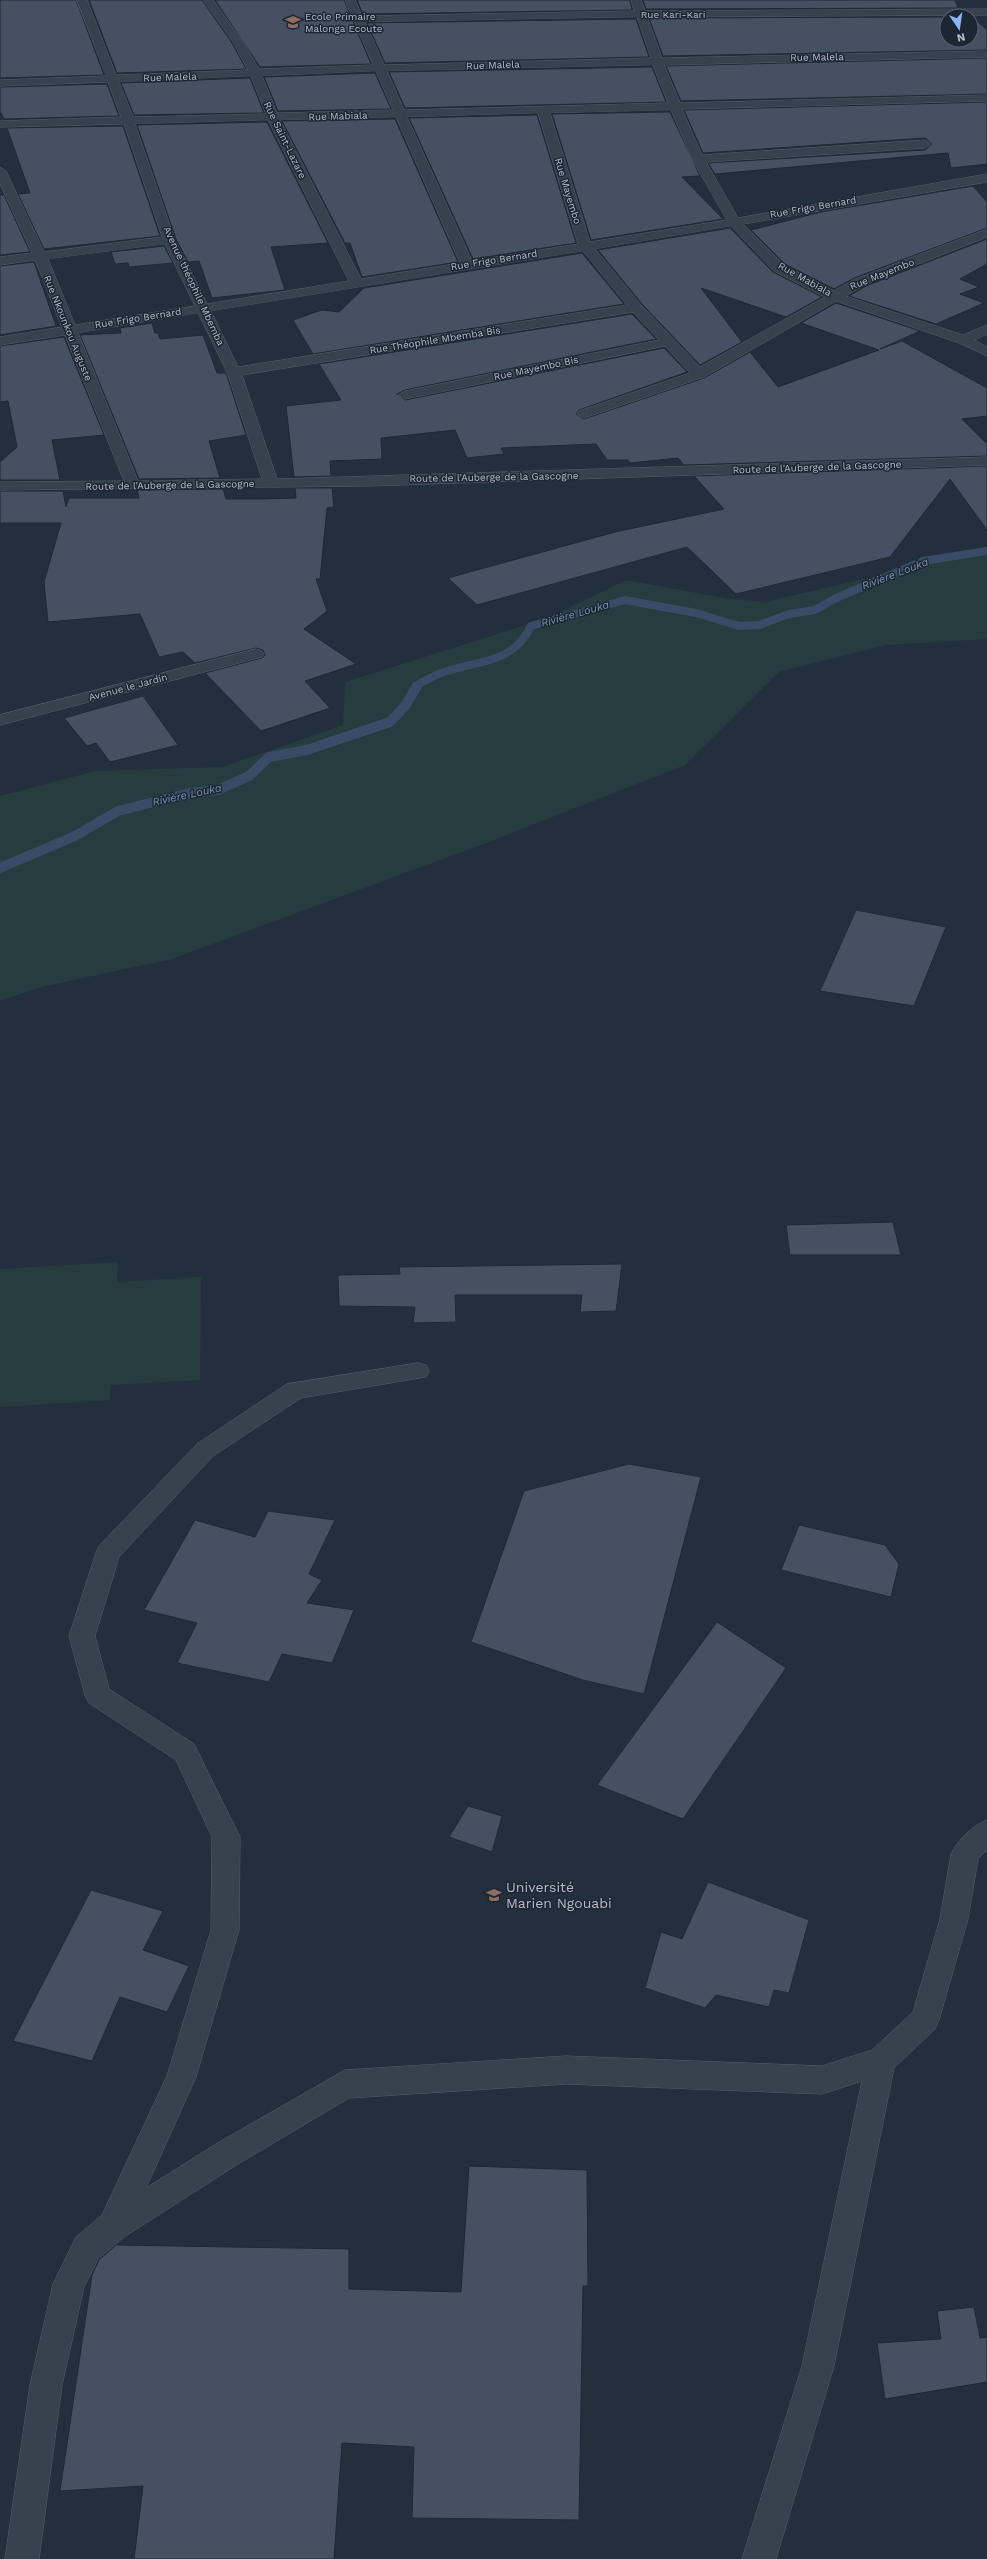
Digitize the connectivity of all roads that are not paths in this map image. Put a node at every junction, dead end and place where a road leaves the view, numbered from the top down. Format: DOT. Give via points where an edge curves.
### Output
graph roads {
  1 [pos="82,0"];
  2 [pos="208,0"];
  3 [pos="350,0"];
  4 [pos="635,0"];
  5 [pos="987,12"];
  6 [pos="639,14"];
  7 [pos="359,19"];
  8 [pos="987,54"];
  9 [pos="658,61"];
  10 [pos="381,68"];
  11 [pos="256,74"];
  12 [pos="112,79"];
  13 [pos="0,83"];
  14 [pos="987,98"];
  15 [pos="676,107"];
  16 [pos="543,110"];
  17 [pos="402,114"];
  18 [pos="273,118"];
  19 [pos="130,122"];
  20 [pos="0,124"];
  21 [pos="925,144"];
  22 [pos="698,159"];
  23 [pos="0,171"];
  24 [pos="987,178"];
  25 [pos="734,222"];
  26 [pos="987,233"];
  27 [pos="170,240"];
  28 [pos="585,245"];
  29 [pos="40,256"];
  30 [pos="0,261"];
  31 [pos="467,264"];
  32 [pos="357,283"];
  33 [pos="833,296"];
  34 [pos="204,307"];
  35 [pos="636,308"];
  36 [pos="987,329"];
  37 [pos="68,330"];
  38 [pos="964,340"];
  39 [pos="0,341"];
  40 [pos="667,342"];
  41 [pos="987,352"];
  42 [pos="234,372"];
  43 [pos="700,374"];
  44 [pos="405,395"];
  45 [pos="584,414"];
  46 [pos="987,461"];
  47 [pos="271,483"];
  48 [pos="0,486"];
  49 [pos="132,486"];
  50 [pos="256,654"];
  51 [pos="0,720"];
  52 [pos="418,1371"];
  53 [pos="987,1832"];
  54 [pos="881,2061"];
  55 [pos="113,2226"];
  56 [pos="22,2559"];
  57 [pos="759,2559"];
  1 -- 12 [label="street, Avenue théophile Mbemba"];
  2 -- 11 [label="street, Rue Saint-Lazare" via="238,42"];
  3 -- 7 [label="street"];
  4 -- 6 [label="street, Rue Mabiala"];
  5 -- 6 [label="street, Rue Kari-Kari"];
  6 -- 7 [label="street, Rue Kari-Kari"];
  6 -- 9 [label="street, Rue Mabiala"];
  7 -- 10 [label="street"];
  8 -- 9 [label="street, Rue Malela"];
  9 -- 10 [label="street, Rue Malela"];
  9 -- 15 [label="street, Rue Mabiala"];
  10 -- 11 [label="street, Rue Malela"];
  10 -- 17 [label="street"];
  11 -- 12 [label="street, Rue Malela"];
  11 -- 18 [label="street, Rue Saint-Lazare"];
  12 -- 13 [label="street, Rue Malela"];
  12 -- 19 [label="street, Avenue théophile Mbemba"];
  14 -- 15 [label="street, Rue Mabiala"];
  15 -- 16 [label="street, Rue Mabiala"];
  15 -- 22 [label="street, Rue Mabiala"];
  16 -- 17 [label="street, Rue Mabiala"];
  16 -- 28 [label="street, Rue Mayembo"];
  17 -- 18 [label="street, Rue Mabiala"];
  17 -- 31 [label="street"];
  18 -- 19 [label="street, Rue Mabiala"];
  18 -- 32 [label="street, Rue Saint-Lazare"];
  19 -- 20 [label="street, Rue Mabiala"];
  19 -- 27 [label="street, Avenue théophile Mbemba"];
  21 -- 22 [label="street"];
  22 -- 25 [label="street, Rue Mabiala"];
  23 -- 29 [label="street, Rue Nkounkou Auguste"];
  24 -- 25 [label="street, Rue Frigo Bernard"];
  25 -- 28 [label="street, Rue Frigo Bernard"];
  25 -- 33 [label="street, Rue Mabiala" via="779,268"];
  26 -- 33 [label="street, Rue Mayembo" via="860,282"];
  27 -- 29 [label="street"];
  27 -- 34 [label="street, Avenue théophile Mbemba"];
  28 -- 31 [label="street, Rue Frigo Bernard"];
  28 -- 35 [label="street, Rue Mayembo"];
  29 -- 30 [label="street"];
  29 -- 37 [label="street, Rue Nkounkou Auguste"];
  31 -- 32 [label="street, Rue Frigo Bernard"];
  32 -- 34 [label="street, Rue Frigo Bernard"];
  33 -- 38 [label="street, Rue Mabiala"];
  33 -- 43 [label="street, Rue Mayembo"];
  34 -- 37 [label="street, Rue Frigo Bernard"];
  34 -- 42 [label="street, Avenue théophile Mbemba"];
  35 -- 40 [label="street, Rue Mayembo"];
  35 -- 42 [label="street, Rue Théophile Mbemba Bis"];
  36 -- 38 [label="street"];
  37 -- 39 [label="street, Rue Frigo Bernard"];
  37 -- 49 [label="street, Rue Nkounkou Auguste"];
  38 -- 41 [label="street, Rue Mabiala"];
  40 -- 43 [label="street, Rue Mayembo"];
  40 -- 44 [label="street, Rue Mayembo Bis"];
  42 -- 47 [label="street, Avenue théophile Mbemba"];
  43 -- 45 [label="street, Rue Mayembo"];
  46 -- 47 [label="street, Route de l'Auberge de la Gascogne"];
  47 -- 49 [label="street, Route de l'Auberge de la Gascogne"];
  48 -- 49 [label="street, Route de l'Auberge de la Gascogne"];
  50 -- 51 [label="street, Avenue le Jardin"];
  52 -- 55 [label="street" via="295,1390 205,1450 108,1553 82,1636 98,1695 185,1752 226,1837 225,1930 181,2077"];
  53 -- 54 [label="street" via="965,1854 954,1919 925,2020"];
  54 -- 55 [label="street" via="822,2080 566,2070 345,2084"];
  54 -- 57 [label="street" via="818,2367 790,2464 771,2513"];
  55 -- 56 [label="street" via="87,2248 69,2284 46,2385"];
}
